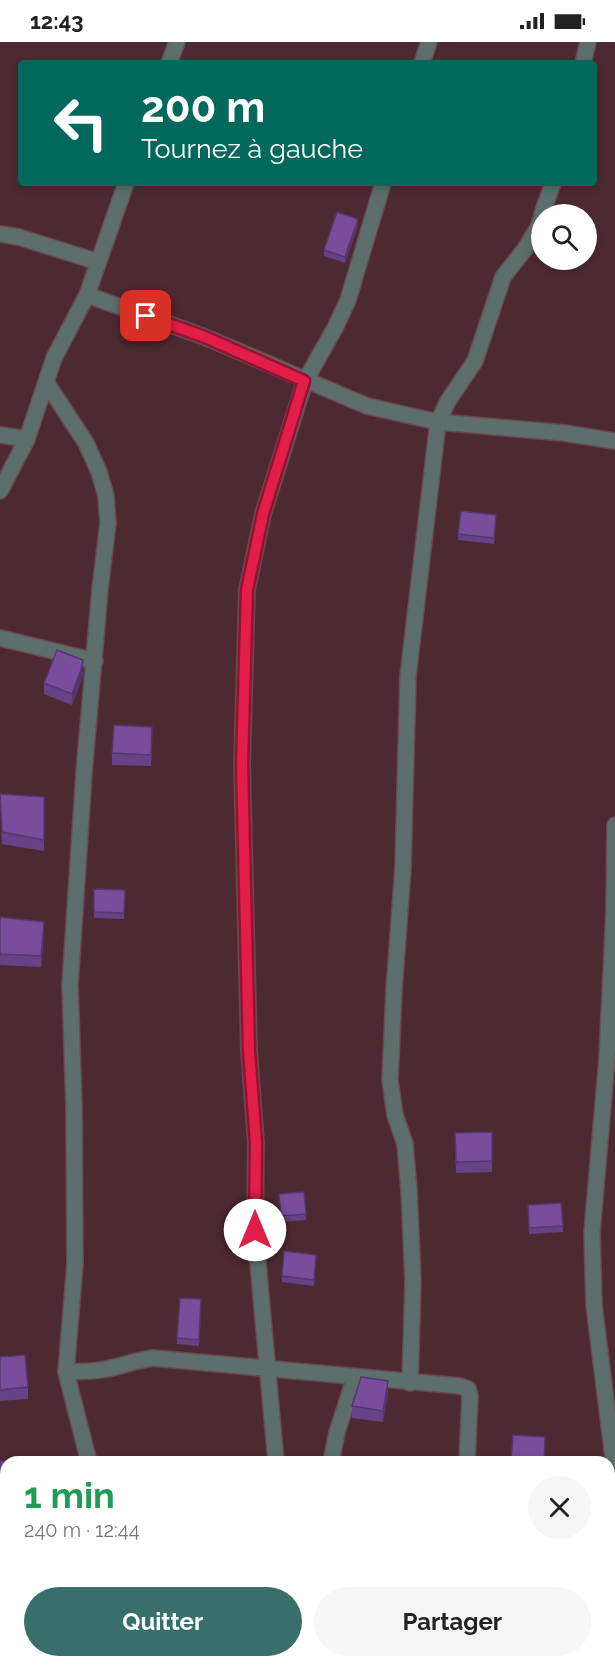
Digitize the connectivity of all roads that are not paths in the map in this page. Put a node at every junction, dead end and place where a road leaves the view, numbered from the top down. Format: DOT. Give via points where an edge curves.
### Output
graph roads {
  1 [pos="177,42"];
  2 [pos="429,42"];
  3 [pos="588,42"];
  4 [pos="170,60"];
  5 [pos="423,60"];
  6 [pos="584,60"];
  7 [pos="125,186"];
  8 [pos="382,186"];
  9 [pos="552,186"];
  10 [pos="546,204"];
  11 [pos="0,234"];
  12 [pos="531,239"];
  13 [pos="98,262"];
  14 [pos="87,295"];
  15 [pos="304,381"];
  16 [pos="46,382"];
  17 [pos="438,422"];
  18 [pos="0,435"];
  19 [pos="27,439"];
  20 [pos="615,441"];
  21 [pos="0,491"];
  22 [pos="0,638"];
  23 [pos="95,661"];
  24 [pos="615,825"];
  25 [pos="266,1368"];
  26 [pos="66,1372"];
  27 [pos="355,1377"];
  28 [pos="410,1383"];
  29 [pos="610,1384"];
  30 [pos="87,1456"];
  31 [pos="275,1456"];
  32 [pos="332,1456"];
  33 [pos="467,1456"];
  34 [pos="614,1456"];
  1 -- 4 [label="street"];
  2 -- 5 [label="street"];
  3 -- 6 [label="street"];
  7 -- 13 [label="street"];
  8 -- 15 [label="street" via="348,300"];
  9 -- 10 [label="street"];
  11 -- 13 [label="street"];
  12 -- 17 [label="street" via="503,277 476,361"];
  13 -- 14 [label="street"];
  14 -- 15 [label="street" via="205,337"];
  14 -- 16 [label="street"];
  15 -- 17 [label="street" via="367,406"];
  15 -- 25 [label="street" via="263,514 247,590 242,764 249,1051 256,1143 255,1230"];
  16 -- 19 [label="street"];
  16 -- 23 [label="street" via="86,443 106,496 108,523"];
  17 -- 20 [label="street"];
  17 -- 28 [label="street" via="408,676 403,868 390,1080 395,1115 405,1144 409,1190 414,1281"];
  18 -- 19 [label="street"];
  19 -- 21 [label="street"];
  22 -- 23 [label="street"];
  23 -- 26 [label="street" via="70,985 75,1264"];
  24 -- 29 [label="street" via="607,1059 592,1232 594,1305"];
  25 -- 26 [label="street" via="153,1358 99,1371"];
  25 -- 27 [label="street"];
  25 -- 31 [label="street"];
  26 -- 30 [label="street"];
  27 -- 28 [label="street"];
  27 -- 32 [label="street"];
  28 -- 33 [label="street" via="468,1389"];
  29 -- 34 [label="street"];
}
